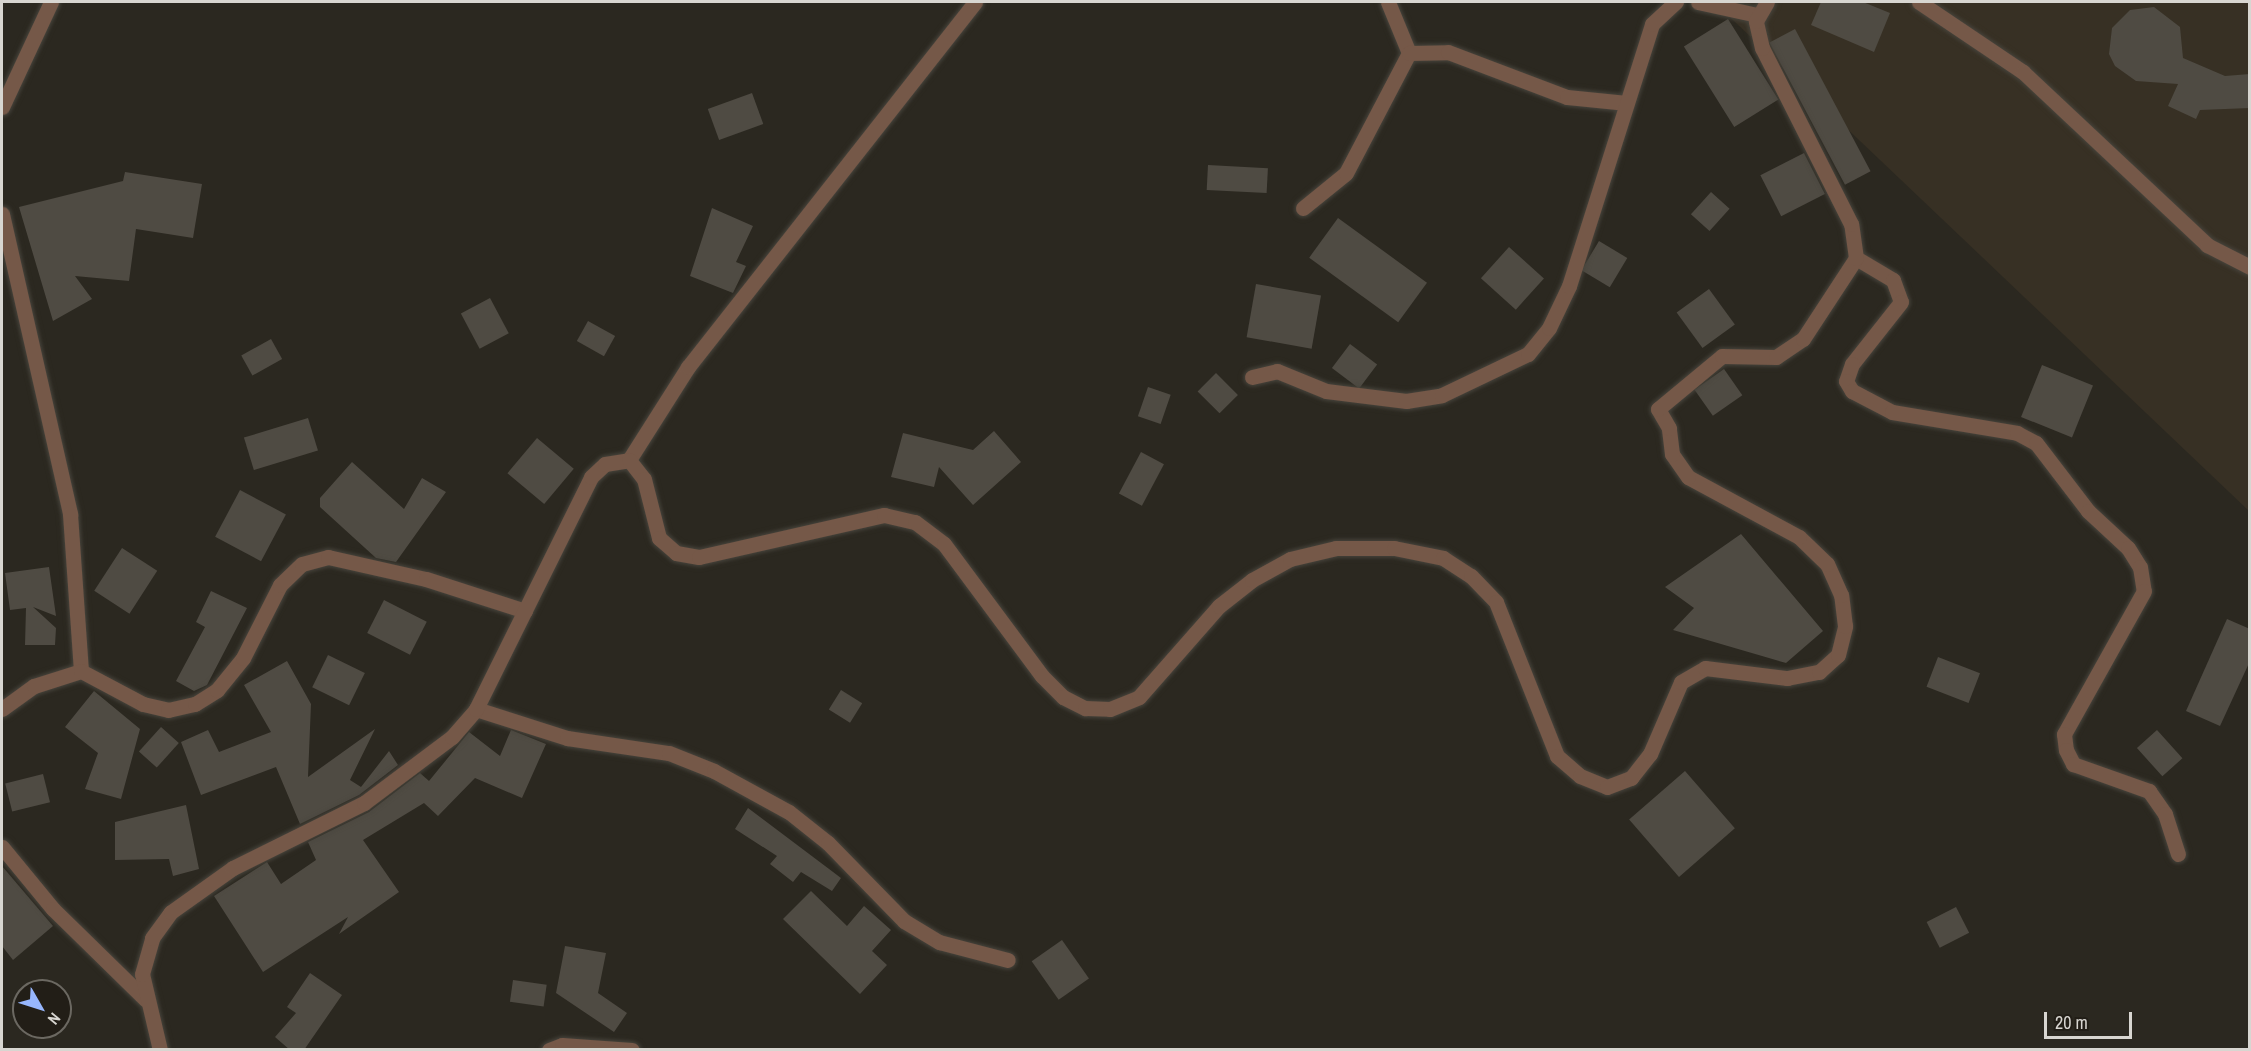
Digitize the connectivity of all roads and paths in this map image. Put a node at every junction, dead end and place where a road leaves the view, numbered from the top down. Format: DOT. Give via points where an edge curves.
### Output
graph roads {
  1 [pos="51,2"];
  2 [pos="975,2"];
  3 [pos="1388,2"];
  4 [pos="1676,2"];
  5 [pos="1698,2"];
  6 [pos="1767,2"];
  7 [pos="1919,2"];
  8 [pos="1757,15"];
  9 [pos="1409,53"];
  10 [pos="1627,103"];
  11 [pos="2,107"];
  12 [pos="1303,207"];
  13 [pos="2,214"];
  14 [pos="1856,258"];
  15 [pos="2250,267"];
  16 [pos="1252,377"];
  17 [pos="629,460"];
  18 [pos="525,611"];
  19 [pos="81,671"];
  20 [pos="2,709"];
  21 [pos="476,709"];
  22 [pos="2,847"];
  23 [pos="2178,854"];
  24 [pos="1008,960"];
  25 [pos="147,1000"];
  26 [pos="160,1050"];
  27 [pos="549,1050"];
  28 [pos="632,1050"];
  1 -- 11 [label="street"];
  2 -- 17 [label="street" via="688,367"];
  3 -- 9 [label="street"];
  4 -- 10 [label="street" via="1652,24"];
  5 -- 8 [label="street"];
  6 -- 8 [label="street"];
  7 -- 15 [label="street" via="2023,72 2207,245"];
  8 -- 14 [label="street" via="1762,48 1851,224"];
  9 -- 10 [label="street" via="1448,52 1567,97"];
  9 -- 12 [label="street" via="1346,173"];
  10 -- 16 [label="street" via="1569,286 1550,328 1528,354 1442,395 1406,401 1326,391 1277,371"];
  13 -- 19 [label="street" via="70,514"];
  14 -- 17 [label="street" via="1803,339 1776,357 1722,356 1658,409 1672,454 1688,477 1799,537 1827,564 1841,595 1845,626 1838,655 1819,672 1788,678 1705,668 1681,682 1637,770 1607,787 1580,776 1557,756 1496,602 1443,558 1394,548 1336,548 1290,559 1219,606 1139,697 1110,710 1085,708 1063,697 1042,676 944,544 915,522 884,515 699,557 676,553 658,538 644,479"];
  14 -- 23 [label="street" via="1893,280 1901,302 1852,364 1846,381 1852,391 1892,412 2017,433 2036,443 2088,511 2128,548 2140,567 2144,591 2064,734 2065,742 2073,764 2148,791 2165,814"];
  17 -- 18 [label="street" via="605,464 591,477"];
  18 -- 19 [label="street" via="426,579 328,557 302,564 280,585 243,658 217,690 195,704 168,710 143,704"];
  18 -- 21 [label="street"];
  19 -- 20 [label="street" via="34,686"];
  21 -- 24 [label="street" via="567,738 669,753 714,771 789,812 904,921 939,942"];
  21 -- 25 [label="street" via="428,758 364,802 196,890 152,938 142,974"];
  22 -- 25 [label="street" via="53,909"];
  25 -- 26 [label="street"];
  27 -- 28 [label="street" via="562,1045"];
}
